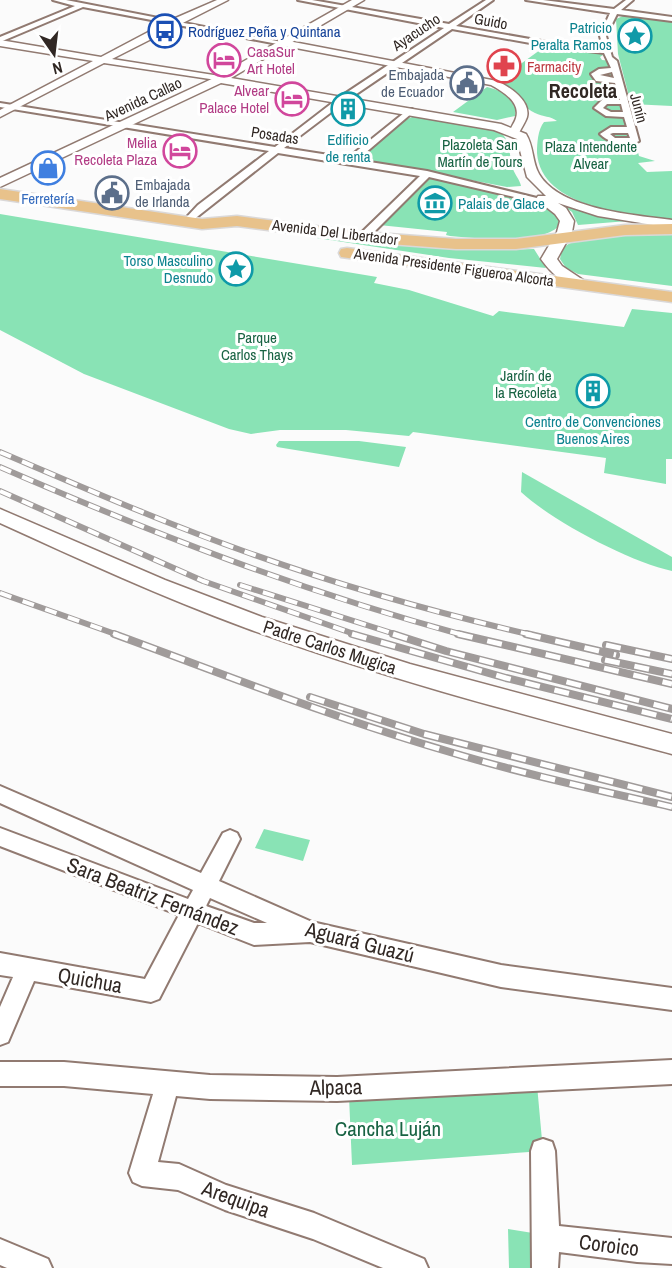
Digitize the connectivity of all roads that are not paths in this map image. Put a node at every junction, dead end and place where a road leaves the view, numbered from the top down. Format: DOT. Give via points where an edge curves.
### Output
graph roads {
  1 [pos="56,0"];
  2 [pos="95,0"];
  3 [pos="225,0"];
  4 [pos="301,0"];
  5 [pos="359,0"];
  6 [pos="490,0"];
  7 [pos="529,0"];
  8 [pos="630,0"];
  9 [pos="82,5"];
  10 [pos="346,7"];
  11 [pos="614,13"];
  12 [pos="672,18"];
  13 [pos="174,22"];
  14 [pos="450,27"];
  15 [pos="0,41"];
  16 [pos="283,43"];
  17 [pos="607,51"];
  18 [pos="100,60"];
  19 [pos="396,64"];
  20 [pos="615,70"];
  21 [pos="220,79"];
  22 [pos="618,81"];
  23 [pos="343,99"];
  24 [pos="624,102"];
  25 [pos="0,105"];
  26 [pos="13,107"];
  27 [pos="409,111"];
  28 [pos="0,114"];
  29 [pos="630,122"];
  30 [pos="124,124"];
  31 [pos="517,126"];
  32 [pos="277,149"];
  33 [pos="350,161"];
  34 [pos="427,174"];
  35 [pos="0,183"];
  36 [pos="0,194"];
  37 [pos="544,201"];
  38 [pos="66,204"];
  39 [pos="0,205"];
  40 [pos="195,223"];
  41 [pos="672,224"];
  42 [pos="672,229"];
  43 [pos="363,237"];
  44 [pos="564,237"];
  45 [pos="581,284"];
  46 [pos="672,297"];
  47 [pos="0,515"];
  48 [pos="672,744"];
  49 [pos="0,794"];
  50 [pos="0,837"];
  51 [pos="230,839"];
  52 [pos="206,886"];
  53 [pos="193,911"];
  54 [pos="311,932"];
  55 [pos="0,964"];
  56 [pos="28,969"];
  57 [pos="672,999"];
  58 [pos="0,1034"];
  59 [pos="672,1072"];
  60 [pos="0,1074"];
  61 [pos="168,1083"];
  62 [pos="543,1151"];
  63 [pos="546,1237"];
  64 [pos="672,1251"];
  65 [pos="0,1252"];
  66 [pos="39,1268"];
  67 [pos="415,1268"];
  68 [pos="545,1268"];
  1 -- 9 [label="street"];
  2 -- 9 [label="street"];
  3 -- 13 [label="street"];
  4 -- 10 [label="street, Guido"];
  5 -- 10 [label="main road, Avenida Callao"];
  6 -- 14 [label="street, Ayacucho"];
  7 -- 11 [label="street"];
  8 -- 11 [label="street, Junín"];
  9 -- 13 [label="street"];
  9 -- 15 [label="street"];
  10 -- 14 [label="street, Guido"];
  10 -- 16 [label="main road, Avenida Callao"];
  11 -- 12 [label="street"];
  11 -- 17 [label="street, Junín" via="603,36"];
  13 -- 16 [label="street"];
  13 -- 18 [label="street"];
  14 -- 17 [label="street, Guido"];
  14 -- 19 [label="street, Ayacucho"];
  15 -- 18 [label="street"];
  16 -- 19 [label="street"];
  16 -- 21 [label="main road, Avenida Callao"];
  17 -- 20 [label="street, Junín"];
  18 -- 21 [label="street"];
  18 -- 26 [label="street"];
  19 -- 23 [label="street, Ayacucho"];
  19 -- 31 [label="street" via="495,83 518,102 522,113"];
  20 -- 22 [label="street, Junín"];
  20 -- 22 [label="street, Junín" via="594,74 599,79"];
  21 -- 23 [label="main road"];
  21 -- 30 [label="main road, Avenida Callao"];
  22 -- 24 [label="street, Junín"];
  23 -- 27 [label="main road"];
  23 -- 32 [label="street, Ayacucho"];
  24 -- 29 [label="street, Junín"];
  24 -- 29 [label="street" via="603,103 598,108"];
  25 -- 26 [label="street, Posadas"];
  26 -- 28 [label="street"];
  26 -- 30 [label="street, Posadas"];
  27 -- 31 [label="main road"];
  27 -- 33 [label="street"];
  29 -- 29 [label="street, Junín" via="635,141 608,138 605,132"];
  30 -- 32 [label="street, Posadas"];
  30 -- 35 [label="main road, Avenida Callao"];
  31 -- 37 [label="main road" via="523,173"];
  31 -- 41 [label="main road" via="535,178 562,198 607,213"];
  32 -- 33 [label="street, Posadas"];
  32 -- 40 [label="street, Ayacucho" via="201,207"];
  33 -- 34 [label="street, Posadas"];
  34 -- 37 [label="street, Posadas"];
  34 -- 43 [label="street"];
  36 -- 38 [label="main road, Avenida Del Libertador"];
  37 -- 44 [label="main road" via="566,217"];
  38 -- 39 [label="main road"];
  38 -- 40 [label="main road, Avenida Del Libertador"];
  40 -- 43 [label="main road, Avenida Del Libertador" via="237,221"];
  40 -- 45 [label="main road, Avenida Presidente Figueroa Alcorta" via="234,236"];
  42 -- 44 [label="main road, Avenida Del Libertador"];
  43 -- 44 [label="main road, Avenida Del Libertador" via="498,245"];
  44 -- 45 [label="main road" via="549,259"];
  45 -- 46 [label="main road, Avenida Presidente Figueroa Alcorta"];
  47 -- 48 [label="street, Padre Carlos Mugica" via="153,584 254,623 471,692"];
  49 -- 52 [label="street, Aguará Guazú"];
  50 -- 53 [label="street, Sara Beatriz Fernández"];
  51 -- 52 [label="street"];
  52 -- 53 [label="street"];
  52 -- 54 [label="street, Aguará Guazú"];
  53 -- 54 [label="street, Sara Beatriz Fernández" via="254,934"];
  53 -- 56 [label="street, Quichua" via="151,991"];
  54 -- 57 [label="street, Aguará Guazú" via="501,975"];
  55 -- 56 [label="street, Quichua"];
  56 -- 58 [label="street"];
  59 -- 61 [label="street, Alpaca" via="337,1089"];
  60 -- 61 [label="street, Alpaca" via="64,1074"];
  61 -- 67 [label="street, Arequipa" via="142,1173 179,1177"];
  62 -- 63 [label="street"];
  63 -- 64 [label="street, Coroico"];
  63 -- 68 [label="street"];
  65 -- 66 [label="street"];
}
